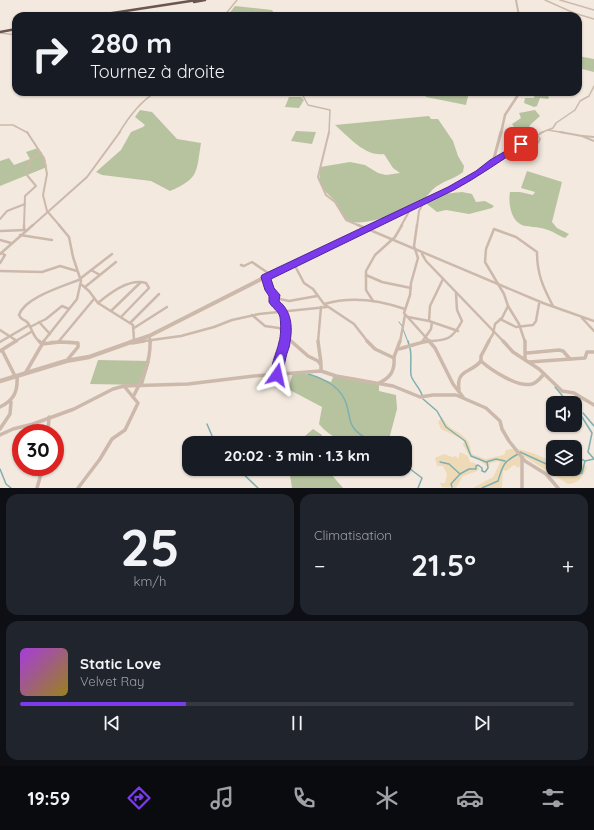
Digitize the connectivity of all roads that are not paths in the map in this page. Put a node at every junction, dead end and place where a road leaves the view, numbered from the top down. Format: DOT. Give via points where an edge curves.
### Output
graph roads {
  1 [pos="197,0"];
  2 [pos="205,0"];
  3 [pos="237,0"];
  4 [pos="516,0"];
  5 [pos="545,0"];
  6 [pos="560,0"];
  7 [pos="594,10"];
  8 [pos="119,12"];
  9 [pos="128,12"];
  10 [pos="227,12"];
  11 [pos="518,12"];
  12 [pos="572,12"];
  13 [pos="582,15"];
  14 [pos="594,19"];
  15 [pos="12,30"];
  16 [pos="0,32"];
  17 [pos="12,34"];
  18 [pos="594,86"];
  19 [pos="590,94"];
  20 [pos="593,95"];
  21 [pos="150,96"];
  22 [pos="303,96"];
  23 [pos="517,96"];
  24 [pos="0,125"];
  25 [pos="548,130"];
  26 [pos="537,135"];
  27 [pos="582,136"];
  28 [pos="594,137"];
  29 [pos="594,141"];
  30 [pos="516,147"];
  31 [pos="41,153"];
  32 [pos="493,162"];
  33 [pos="424,202"];
  34 [pos="25,204"];
  35 [pos="411,208"];
  36 [pos="47,211"];
  37 [pos="0,220"];
  38 [pos="366,229"];
  39 [pos="24,230"];
  40 [pos="0,231"];
  41 [pos="20,235"];
  42 [pos="0,240"];
  43 [pos="52,240"];
  44 [pos="392,240"];
  45 [pos="11,243"];
  46 [pos="0,247"];
  47 [pos="6,248"];
  48 [pos="415,250"];
  49 [pos="0,253"];
  50 [pos="422,253"];
  51 [pos="112,254"];
  52 [pos="0,262"];
  53 [pos="116,262"];
  54 [pos="294,264"];
  55 [pos="241,265"];
  56 [pos="91,270"];
  57 [pos="77,271"];
  58 [pos="0,272"];
  59 [pos="100,275"];
  60 [pos="271,275"];
  61 [pos="366,275"];
  62 [pos="266,277"];
  63 [pos="81,278"];
  64 [pos="443,279"];
  65 [pos="142,282"];
  66 [pos="499,284"];
  67 [pos="83,286"];
  68 [pos="411,288"];
  69 [pos="456,293"];
  70 [pos="160,294"];
  71 [pos="318,296"];
  72 [pos="275,298"];
  73 [pos="94,299"];
  74 [pos="373,301"];
  75 [pos="98,303"];
  76 [pos="540,304"];
  77 [pos="326,306"];
  78 [pos="508,306"];
  79 [pos="167,307"];
  80 [pos="321,307"];
  81 [pos="553,307"];
  82 [pos="70,309"];
  83 [pos="405,309"];
  84 [pos="111,311"];
  85 [pos="284,312"];
  86 [pos="252,315"];
  87 [pos="406,316"];
  88 [pos="581,316"];
  89 [pos="121,317"];
  90 [pos="500,319"];
  91 [pos="594,321"];
  92 [pos="39,322"];
  93 [pos="431,322"];
  94 [pos="130,323"];
  95 [pos="29,326"];
  96 [pos="519,326"];
  97 [pos="134,328"];
  98 [pos="0,330"];
  99 [pos="458,331"];
  100 [pos="494,331"];
  101 [pos="594,331"];
  102 [pos="31,332"];
  103 [pos="50,334"];
  104 [pos="286,335"];
  105 [pos="9,336"];
  106 [pos="426,336"];
  107 [pos="150,339"];
  108 [pos="17,341"];
  109 [pos="59,341"];
  110 [pos="0,342"];
  111 [pos="134,342"];
  112 [pos="422,342"];
  113 [pos="431,343"];
  114 [pos="42,344"];
  115 [pos="129,344"];
  116 [pos="398,350"];
  117 [pos="1,351"];
  118 [pos="594,352"];
  119 [pos="527,353"];
  120 [pos="394,357"];
  121 [pos="570,359"];
  122 [pos="527,360"];
  123 [pos="66,361"];
  124 [pos="481,361"];
  125 [pos="320,363"];
  126 [pos="321,371"];
  127 [pos="24,374"];
  128 [pos="544,374"];
  129 [pos="277,375"];
  130 [pos="16,377"];
  131 [pos="0,380"];
  132 [pos="379,384"];
  133 [pos="138,385"];
  134 [pos="124,386"];
  135 [pos="460,391"];
  136 [pos="133,397"];
  137 [pos="463,398"];
  138 [pos="11,402"];
  139 [pos="594,404"];
  140 [pos="0,407"];
  141 [pos="49,417"];
  142 [pos="49,424"];
  143 [pos="0,429"];
  144 [pos="0,435"];
  145 [pos="522,458"];
  146 [pos="40,476"];
  147 [pos="37,488"];
  148 [pos="78,488"];
  149 [pos="522,488"];
  150 [pos="558,488"];
  1 -- 8 [label="highway"];
  2 -- 9 [label="highway"];
  3 -- 10 [label="street"];
  4 -- 11 [label="street"];
  5 -- 12 [label="street"];
  6 -- 7 [label="street"];
  13 -- 14 [label="street"];
  15 -- 16 [label="highway"];
  16 -- 17 [label="street"];
  18 -- 19 [label="street"];
  19 -- 20 [label="street"];
  19 -- 25 [label="street" via="580,101 575,110"];
  21 -- 36 [label="street" via="126,121 90,174"];
  22 -- 38 [label="street" via="308,104 330,110 326,150 318,180 326,195 335,202 346,220"];
  23 -- 32 [label="street" via="505,115"];
  24 -- 31 [label="street" via="12,125 27,132"];
  25 -- 26 [label="street"];
  25 -- 27 [label="street"];
  26 -- 30 [label="street"];
  26 -- 30 [label="street" via="540,139 536,146"];
  27 -- 28 [label="street"];
  27 -- 29 [label="street"];
  30 -- 32 [label="street"];
  31 -- 34 [label="street" via="29,162 27,175 36,186 25,194"];
  31 -- 36 [label="street" via="47,168 43,195"];
  32 -- 33 [label="street" via="473,176"];
  33 -- 35 [label="street"];
  33 -- 48 [label="street" via="419,211"];
  34 -- 37 [label="street" via="7,211"];
  34 -- 39 [label="street"];
  35 -- 38 [label="street"];
  35 -- 44 [label="street"];
  36 -- 39 [label="street"];
  36 -- 57 [label="street" via="69,236"];
  38 -- 44 [label="street"];
  38 -- 54 [label="street"];
  39 -- 40 [label="street"];
  39 -- 41 [label="street"];
  41 -- 43 [label="street"];
  41 -- 45 [label="street"];
  42 -- 45 [label="street"];
  44 -- 48 [label="street"];
  44 -- 61 [label="street" via="375,255"];
  45 -- 47 [label="street"];
  46 -- 47 [label="street"];
  47 -- 49 [label="street"];
  48 -- 50 [label="street"];
  48 -- 68 [label="street" via="418,258"];
  49 -- 52 [label="street" via="5,255"];
  50 -- 64 [label="street"];
  50 -- 66 [label="street"];
  51 -- 56 [label="street"];
  53 -- 59 [label="street"];
  54 -- 60 [label="street"];
  54 -- 71 [label="street" via="296,273"];
  55 -- 60 [label="street" via="252,262"];
  56 -- 59 [label="street"];
  56 -- 63 [label="street"];
  57 -- 58 [label="street" via="60,266 42,272"];
  57 -- 63 [label="street"];
  59 -- 67 [label="street"];
  60 -- 62 [label="street"];
  61 -- 68 [label="street" via="391,285"];
  61 -- 74 [label="street" via="367,291"];
  62 -- 72 [label="street"];
  62 -- 107 [label="street"];
  63 -- 67 [label="street"];
  63 -- 95 [label="street" via="44,292 25,304 20,310 20,317"];
  64 -- 69 [label="street"];
  64 -- 93 [label="street" via="430,306"];
  65 -- 75 [label="street" via="129,283"];
  65 -- 84 [label="street"];
  65 -- 89 [label="street" via="148,284 149,288"];
  66 -- 78 [label="street"];
  66 -- 81 [label="street"];
  66 -- 81 [label="street" via="485,262 486,249 494,229 516,237 537,252 536,263 541,283"];
  67 -- 73 [label="street"];
  67 -- 82 [label="street"];
  68 -- 83 [label="street"];
  69 -- 99 [label="street" via="457,310 462,321"];
  69 -- 100 [label="street"];
  70 -- 94 [label="street"];
  71 -- 72 [label="street" via="289,301"];
  71 -- 77 [label="street"];
  72 -- 85 [label="street" via="274,303"];
  73 -- 75 [label="street"];
  73 -- 109 [label="street"];
  74 -- 77 [label="street" via="340,300"];
  74 -- 83 [label="street"];
  75 -- 84 [label="street"];
  76 -- 96 [label="street" via="535,323"];
  77 -- 80 [label="street"];
  77 -- 120 [label="street" via="354,324 375,348"];
  78 -- 90 [label="street"];
  78 -- 96 [label="street"];
  79 -- 97 [label="street"];
  80 -- 85 [label="street"];
  80 -- 125 [label="street" via="318,339"];
  81 -- 88 [label="street"];
  82 -- 92 [label="street" via="62,306"];
  82 -- 103 [label="street"];
  83 -- 87 [label="street"];
  84 -- 89 [label="street"];
  85 -- 86 [label="street"];
  85 -- 104 [label="street"];
  86 -- 104 [label="street" via="265,326 279,328"];
  86 -- 107 [label="street" via="181,336"];
  87 -- 93 [label="street"];
  87 -- 106 [label="street"];
  87 -- 116 [label="street"];
  88 -- 91 [label="street"];
  88 -- 101 [label="street"];
  89 -- 94 [label="street"];
  90 -- 96 [label="street"];
  90 -- 100 [label="street"];
  92 -- 95 [label="street"];
  92 -- 103 [label="street"];
  93 -- 99 [label="street"];
  93 -- 106 [label="street"];
  94 -- 97 [label="street"];
  95 -- 102 [label="street"];
  95 -- 105 [label="street"];
  96 -- 119 [label="street"];
  97 -- 111 [label="street"];
  98 -- 105 [label="street"];
  99 -- 113 [label="street" via="445,340"];
  100 -- 122 [label="street" via="513,352"];
  100 -- 124 [label="street"];
  102 -- 108 [label="street"];
  102 -- 114 [label="street"];
  103 -- 114 [label="street"];
  104 -- 125 [label="street" via="308,356"];
  104 -- 129 [label="street"];
  105 -- 108 [label="street"];
  105 -- 110 [label="street"];
  106 -- 112 [label="street"];
  106 -- 113 [label="street"];
  107 -- 111 [label="street"];
  107 -- 115 [label="street"];
  107 -- 133 [label="street" via="146,368"];
  108 -- 117 [label="street"];
  109 -- 114 [label="street"];
  109 -- 123 [label="street" via="78,344"];
  111 -- 115 [label="street"];
  112 -- 113 [label="street"];
  112 -- 116 [label="street"];
  113 -- 135 [label="street" via="453,384"];
  114 -- 127 [label="street"];
  115 -- 123 [label="street"];
  116 -- 120 [label="street"];
  117 -- 130 [label="street"];
  118 -- 121 [label="street" via="587,352 585,358"];
  119 -- 121 [label="street" via="558,350 563,351"];
  119 -- 122 [label="street"];
  120 -- 132 [label="street" via="395,368 392,375"];
  121 -- 122 [label="street"];
  122 -- 128 [label="street"];
  123 -- 127 [label="street"];
  124 -- 128 [label="street" via="492,370 527,385 534,384"];
  124 -- 135 [label="street" via="479,365 459,377"];
  125 -- 126 [label="street"];
  126 -- 129 [label="street"];
  126 -- 132 [label="street"];
  127 -- 130 [label="street"];
  128 -- 139 [label="street" via="562,391 574,393"];
  129 -- 133 [label="street" via="188,384"];
  130 -- 131 [label="street"];
  130 -- 138 [label="street" via="17,390"];
  132 -- 137 [label="street" via="393,386 420,398 451,395"];
  133 -- 134 [label="street"];
  133 -- 136 [label="street"];
  134 -- 136 [label="street"];
  134 -- 141 [label="street" via="83,406"];
  135 -- 137 [label="street"];
  136 -- 148 [label="street" via="138,404 129,423 112,439"];
  137 -- 145 [label="street" via="492,412"];
  138 -- 140 [label="street"];
  138 -- 143 [label="street" via="10,414"];
  141 -- 142 [label="street"];
  141 -- 144 [label="street"];
  145 -- 149 [label="street"];
  145 -- 150 [label="street" via="546,474"];
  146 -- 147 [label="street"];
}
